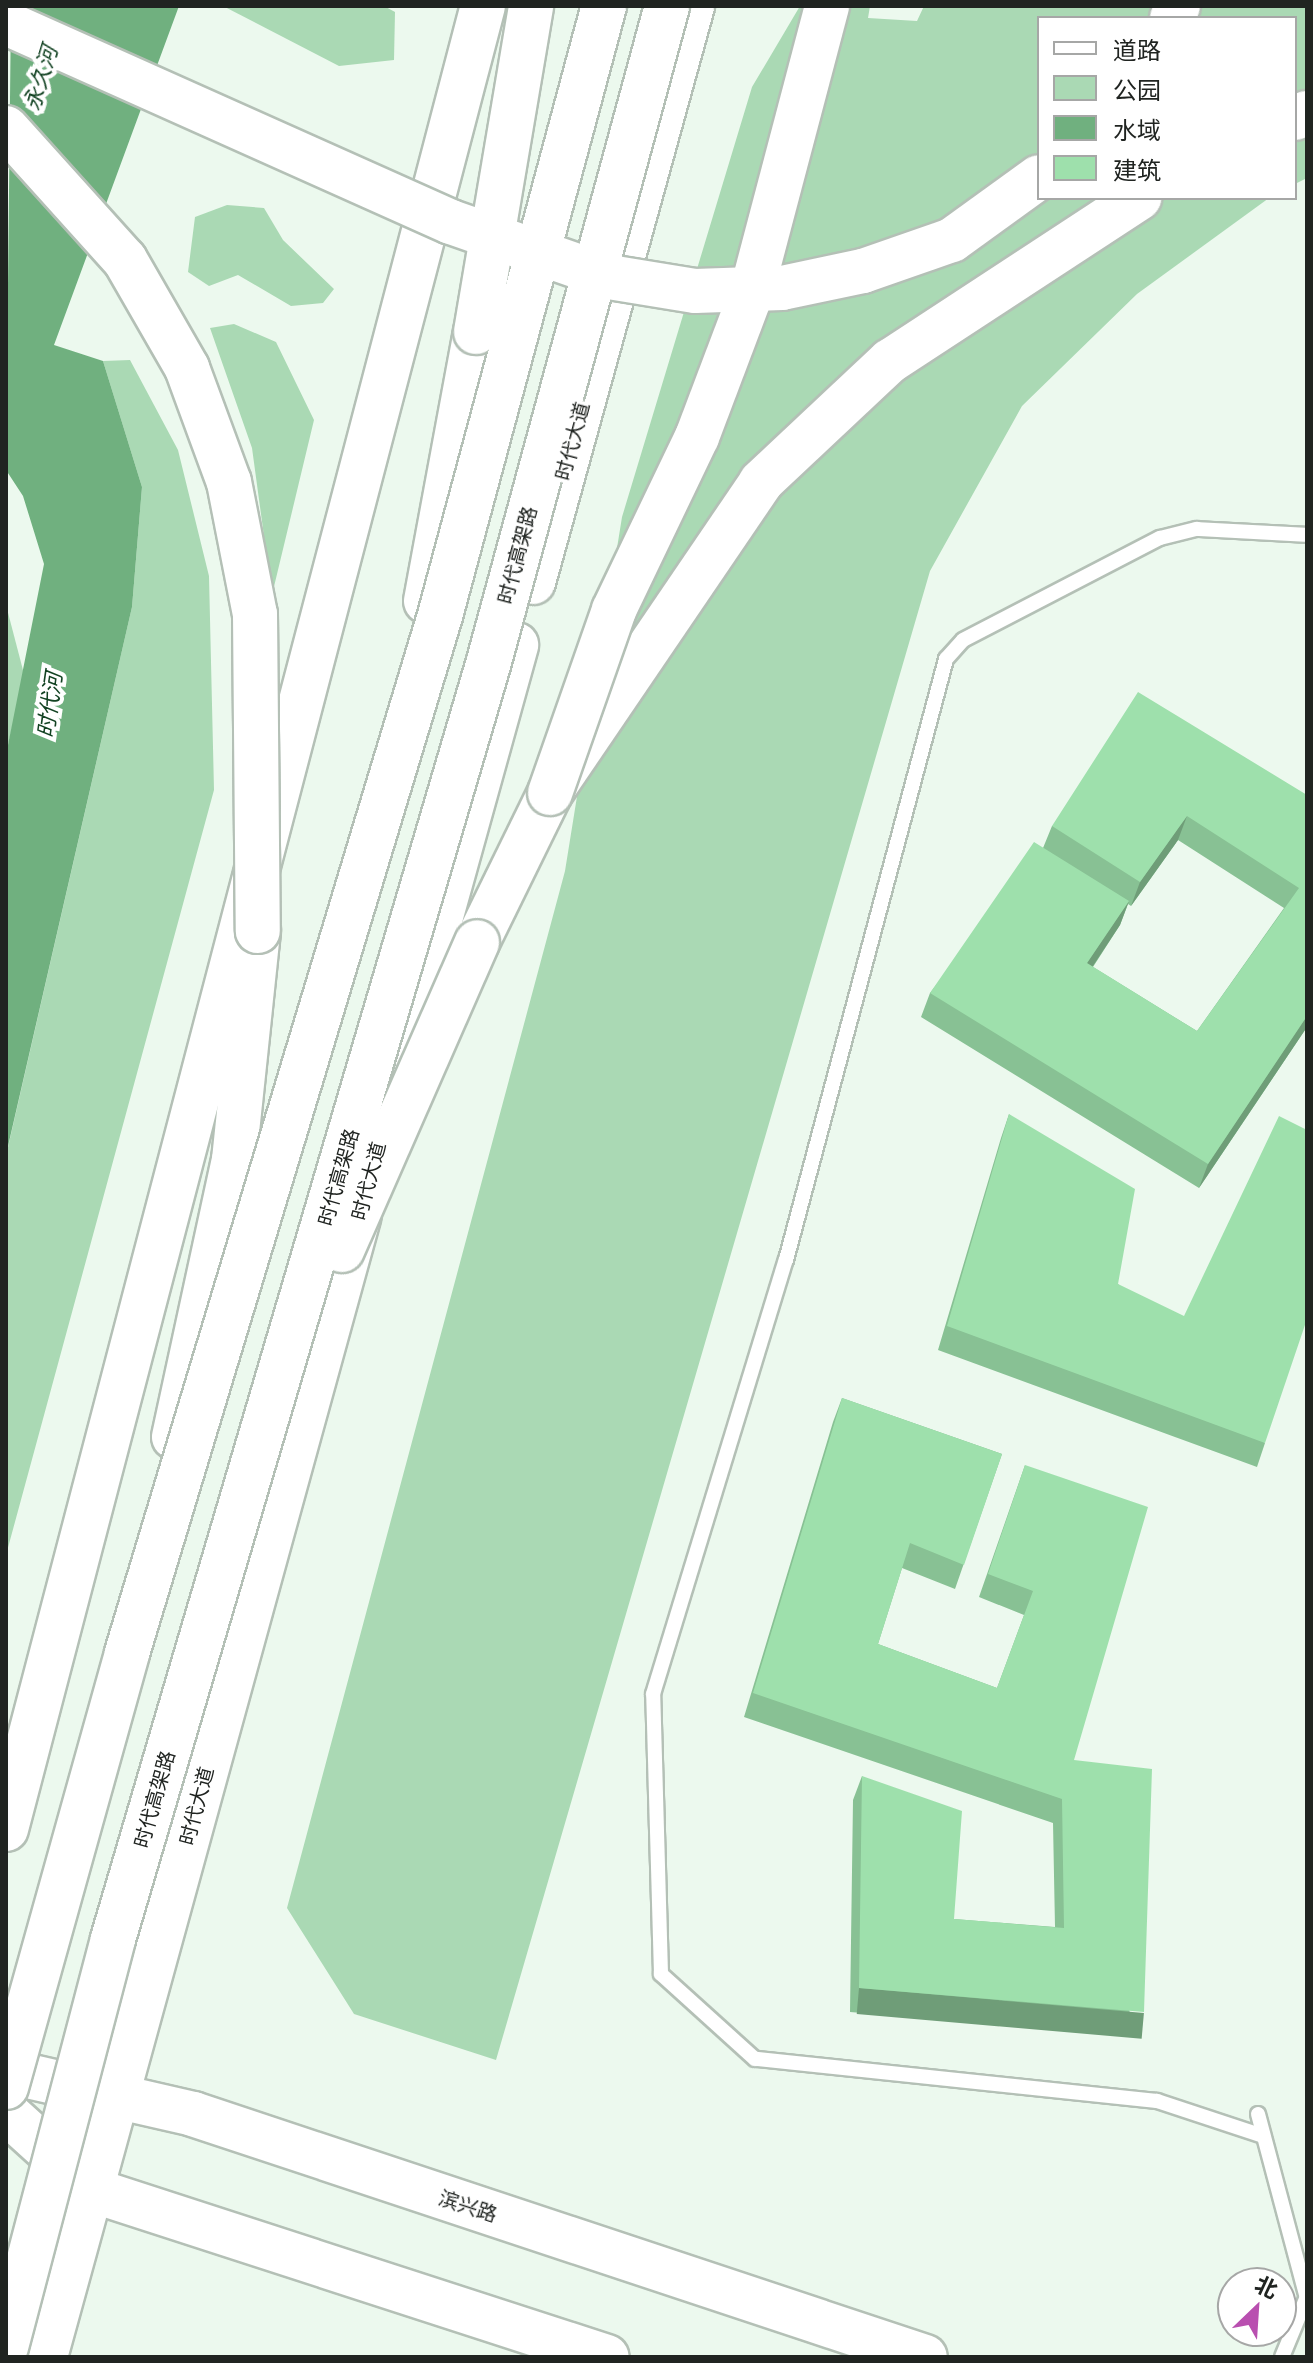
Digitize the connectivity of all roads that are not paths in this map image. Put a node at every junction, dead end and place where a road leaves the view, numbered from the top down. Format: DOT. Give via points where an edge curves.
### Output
graph roads {
  1 [pos="483,6"];
  2 [pos="531,6"];
  3 [pos="604,6"];
  4 [pos="667,6"];
  5 [pos="692,6"];
  6 [pos="827,6"];
  7 [pos="6,23"];
  8 [pos="6,128"];
  9 [pos="1037,178"];
  10 [pos="1136,200"];
  11 [pos="1307,535"];
  12 [pos="403,724"];
  13 [pos="550,793"];
  14 [pos="253,1466"];
  15 [pos="127,1653"];
  16 [pos="6,1829"];
  17 [pos="6,2071"];
  18 [pos="6,2087"];
  19 [pos="116,2094"];
  20 [pos="6,2112"];
  21 [pos="1258,2114"];
  22 [pos="1263,2136"];
  23 [pos="92,2190"];
  24 [pos="1307,2298"];
  25 [pos="6,2347"];
  26 [pos="45,2357"];
  27 [pos="607,2357"];
  28 [pos="925,2357"];
  29 [pos="1282,2357"];
  1 -- 16 [label="main road" via="298,691"];
  2 -- 12 [label="main road, bridge"];
  3 -- 12 [label="main road, bridge" via="441,612"];
  4 -- 14 [label="main road, 时代高架路, bridge" via="488,665"];
  5 -- 19 [label="main road, 时代大道"];
  6 -- 13 [label="main road, bridge" via="751,294 697,437 614,610"];
  7 -- 9 [label="main road, bridge" via="451,222 609,277 695,291 782,288 863,271 952,240"];
  8 -- 15 [label="main road, bridge" via="125,260 187,368 229,482 255,614 258,931 234,1160"];
  10 -- 13 [label="main road, bridge" via="890,361 761,482"];
  11 -- 22 [label="lane" via="1197,529 1160,538 963,640 946,659 786,1260 653,1694 661,1974 755,2059 1157,2101"];
  12 -- 15 [label="main road, bridge"];
  13 -- 14 [label="main road, bridge" via="433,1030"];
  14 -- 25 [label="main road, 时代高架路, bridge" via="113,1939"];
  15 -- 18 [label="main road, bridge"];
  17 -- 19 [label="main road, 滨兴路"];
  19 -- 23 [label="main road, 时代大道"];
  19 -- 28 [label="main road, 滨兴路"];
  20 -- 23 [label="main road"];
  21 -- 22 [label="lane"];
  22 -- 24 [label="lane"];
  23 -- 26 [label="main road, 时代大道"];
  23 -- 27 [label="main road"];
  24 -- 29 [label="lane"];
}
